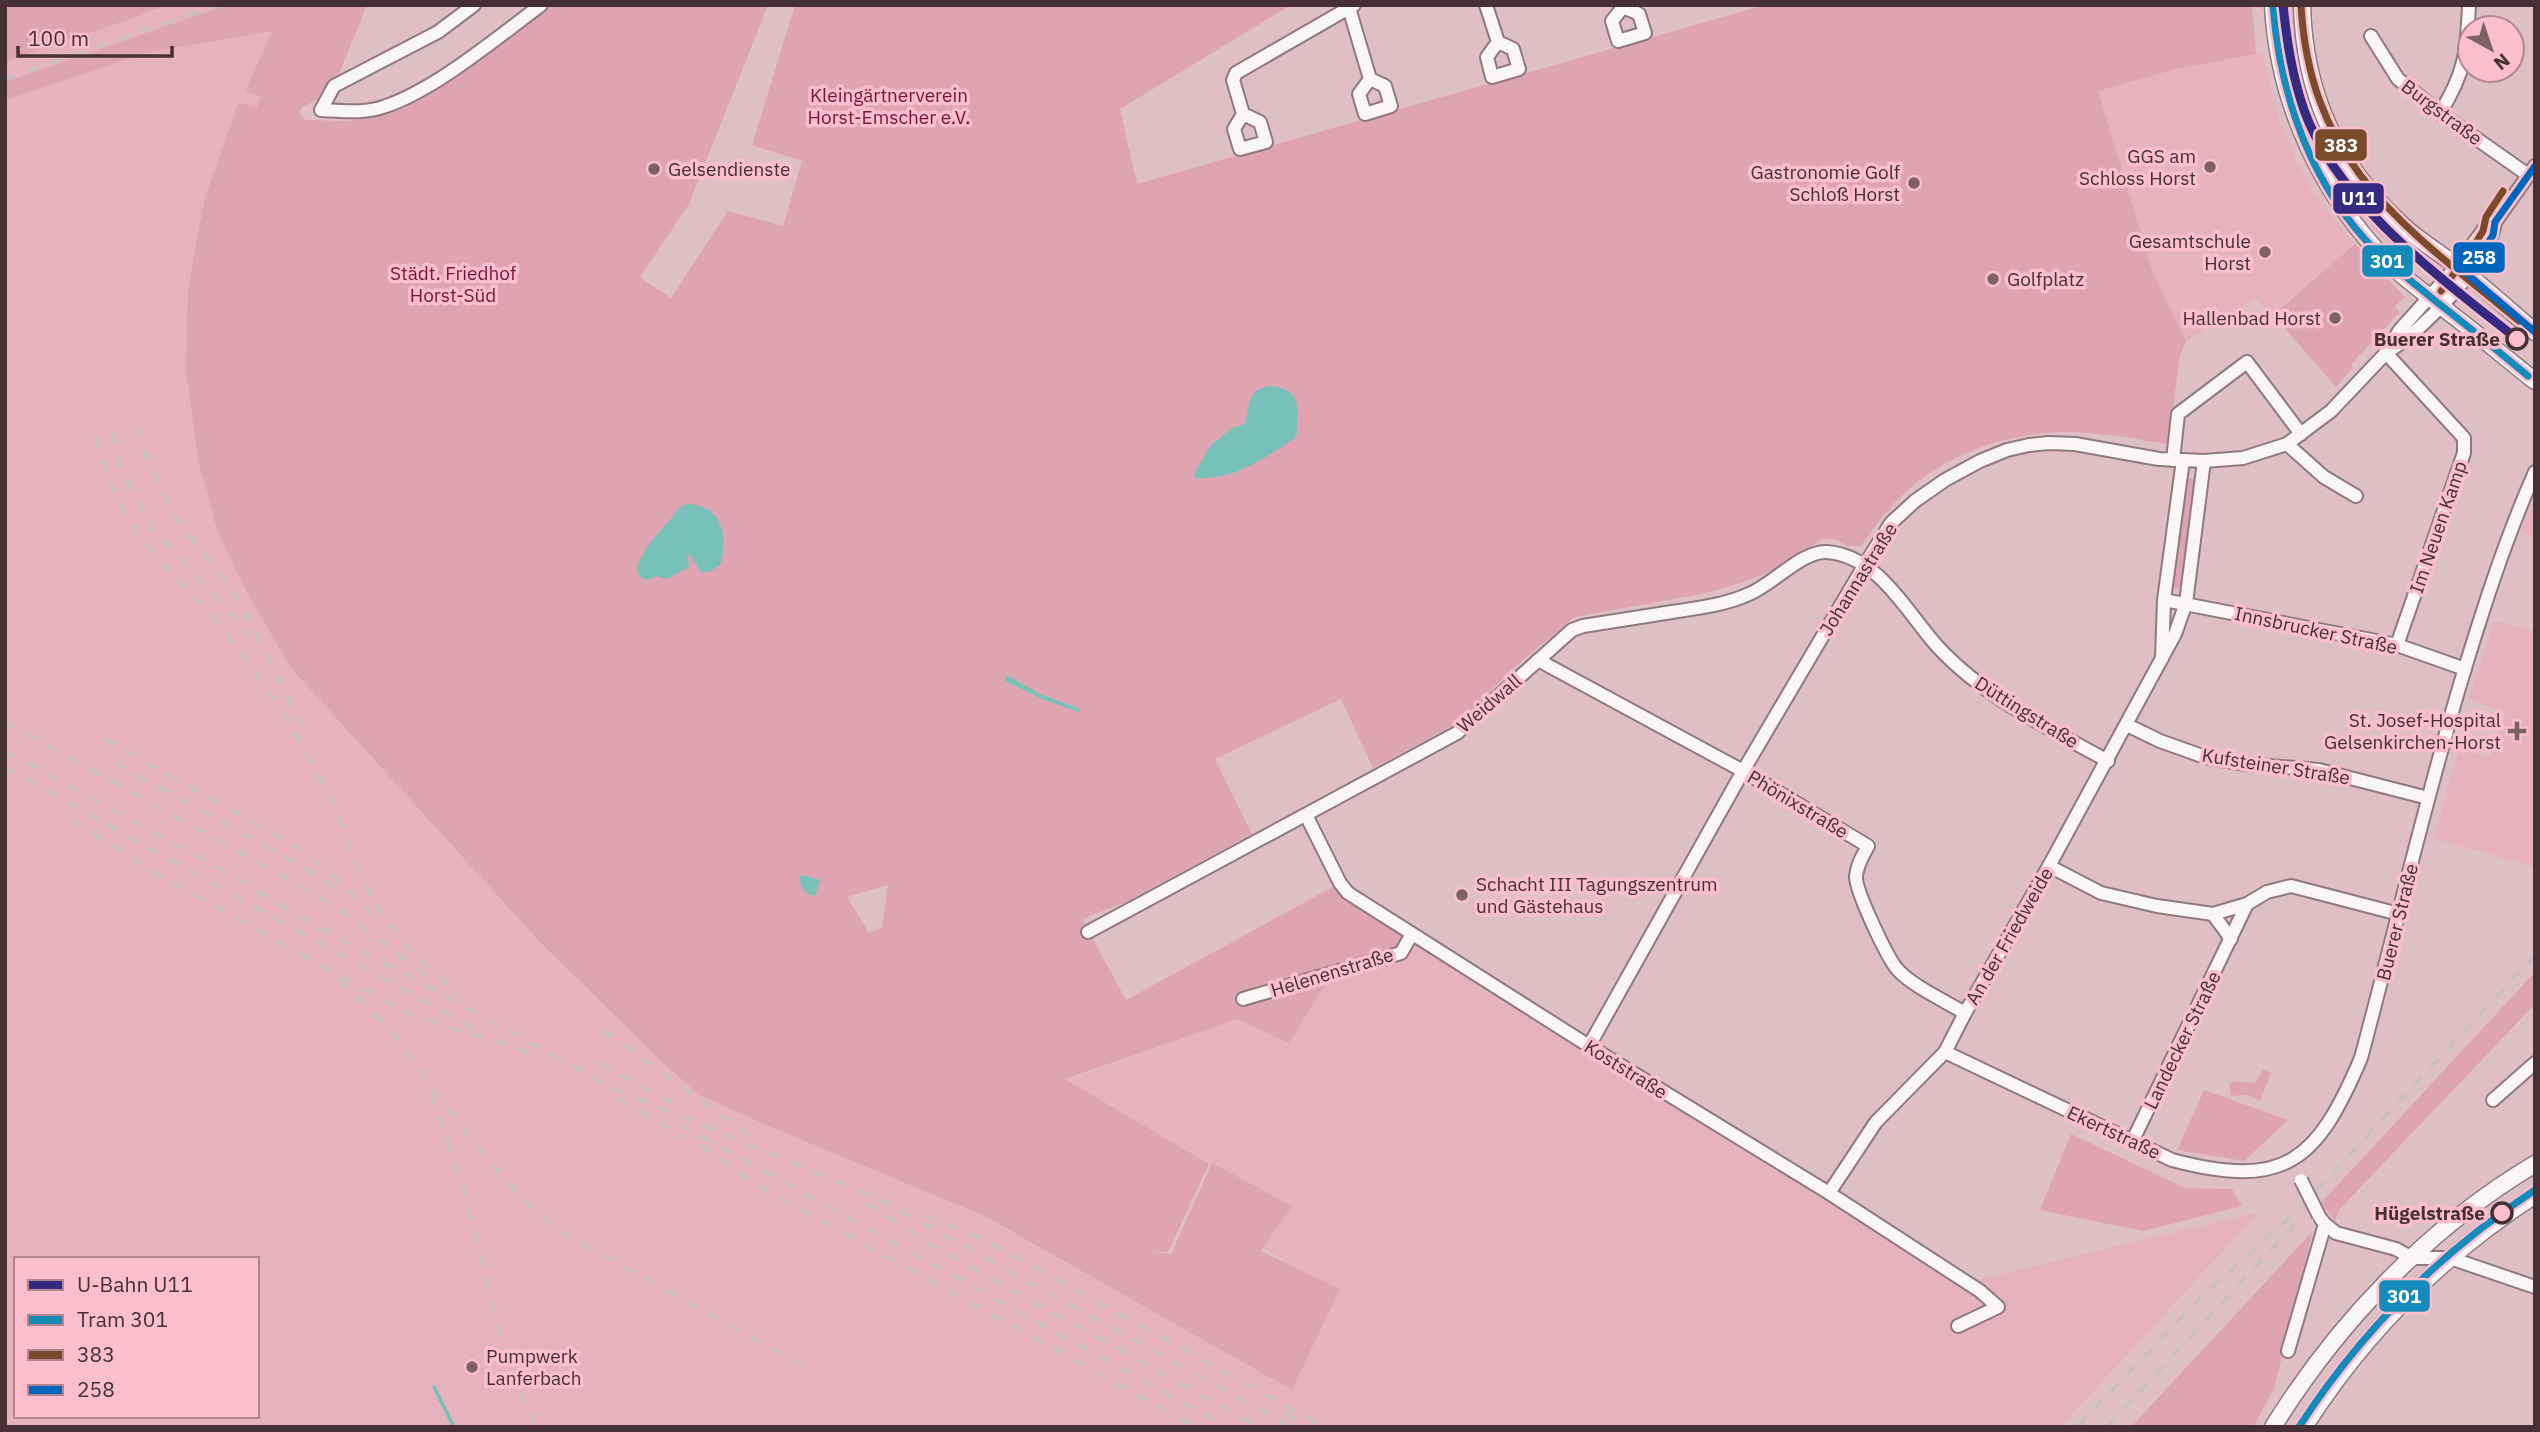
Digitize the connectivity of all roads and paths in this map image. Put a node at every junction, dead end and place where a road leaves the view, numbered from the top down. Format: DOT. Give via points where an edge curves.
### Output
graph roads {
  1 [pos="474,5"];
  2 [pos="541,5"];
  3 [pos="1486,5"];
  4 [pos="2273,5"];
  5 [pos="2302,5"];
  6 [pos="2469,5"];
  7 [pos="1351,7"];
  8 [pos="2371,36"];
  9 [pos="1497,42"];
  10 [pos="1370,79"];
  11 [pos="2440,113"];
  12 [pos="1244,114"];
  13 [pos="2531,170"];
  14 [pos="2462,271"];
  15 [pos="2435,301"];
  16 [pos="2535,332"];
  17 [pos="2386,353"];
  18 [pos="2535,381"];
  19 [pos="2301,434"];
  20 [pos="2287,444"];
  21 [pos="2178,460"];
  22 [pos="2204,461"];
  23 [pos="2535,472"];
  24 [pos="2356,496"];
  25 [pos="1864,566"];
  26 [pos="2164,600"];
  27 [pos="2186,603"];
  28 [pos="2397,645"];
  29 [pos="2162,659"];
  30 [pos="1538,660"];
  31 [pos="2465,669"];
  32 [pos="2127,725"];
  33 [pos="2108,761"];
  34 [pos="1743,771"];
  35 [pos="2428,797"];
  36 [pos="1306,815"];
  37 [pos="2049,866"];
  38 [pos="2247,904"];
  39 [pos="2399,914"];
  40 [pos="2213,915"];
  41 [pos="1088,932"];
  42 [pos="1412,934"];
  43 [pos="2231,939"];
  44 [pos="1243,999"];
  45 [pos="1965,1013"];
  46 [pos="1589,1046"];
  47 [pos="1945,1052"];
  48 [pos="2535,1063"];
  49 [pos="2493,1100"];
  50 [pos="2132,1142"];
  51 [pos="2291,1162"];
  52 [pos="2535,1164"];
  53 [pos="1829,1193"];
  54 [pos="2535,1195"];
  55 [pos="2322,1220"];
  56 [pos="2412,1258"];
  57 [pos="2449,1258"];
  58 [pos="2535,1287"];
  59 [pos="1958,1326"];
  60 [pos="2288,1351"];
  61 [pos="2273,1427"];
  62 [pos="2304,1427"];
  1 -- 2 [label="street" via="438,32 334,86 321,110 356,112 385,107 458,66"];
  3 -- 9 [label="street"];
  4 -- 15 [label="main road" via="2279,66 2287,94 2321,170 2364,236"];
  5 -- 14 [label="main road" via="2317,98 2343,156 2394,218"];
  6 -- 11 [label="street" via="2466,55"];
  7 -- 10 [label="street"];
  7 -- 12 [label="street" via="1236,73 1233,80"];
  8 -- 11 [label="street, Burgstraße" via="2398,79"];
  11 -- 13 [label="street, Burgstraße"];
  13 -- 14 [label="street, Johannastraße" via="2495,222 2484,229"];
  14 -- 15 [label="street, Johannastraße"];
  14 -- 16 [label="main road"];
  15 -- 17 [label="street, Johannastraße" via="2399,331"];
  15 -- 18 [label="main road"];
  17 -- 19 [label="street, Johannastraße" via="2341,402"];
  17 -- 28 [label="street, Im Neuen Kamp" via="2464,438 2464,453"];
  19 -- 20 [label="street, Johannastraße"];
  19 -- 21 [label="street, An der Friedweide" via="2248,362 2178,414"];
  20 -- 22 [label="street, Johannastraße" via="2243,458"];
  20 -- 24 [label="street" via="2324,477"];
  21 -- 22 [label="street, Johannastraße"];
  21 -- 25 [label="street, Johannastraße" via="2075,444 2007,450 1945,480 1915,501 1891,523"];
  21 -- 26 [label="street, An der Friedweide"];
  22 -- 27 [label="street, An der Friedweide"];
  23 -- 31 [label="street, Buerer Straße" via="2508,537"];
  25 -- 30 [label="street, Weidwall" via="1827,552 1811,555 1765,587 1732,600 1583,626"];
  25 -- 33 [label="street, Düttingstraße" via="1899,597 1937,646 1969,676 2013,708"];
  25 -- 34 [label="street, Johannastraße"];
  26 -- 27 [label="street, Innsbrucker Straße"];
  26 -- 29 [label="street, An der Friedweide"];
  27 -- 28 [label="street, Innsbrucker Straße"];
  27 -- 29 [label="street, An der Friedweide"];
  28 -- 31 [label="street, Innsbrucker Straße"];
  29 -- 32 [label="street, An der Friedweide"];
  30 -- 34 [label="street, Phönixstraße"];
  30 -- 36 [label="street, Weidwall" via="1457,733"];
  31 -- 35 [label="street, Buerer Straße"];
  32 -- 33 [label="street, An der Friedweide"];
  32 -- 35 [label="street, Kufsteiner Straße" via="2205,757 2319,770"];
  33 -- 37 [label="street, An der Friedweide"];
  34 -- 45 [label="street, Phönixstraße" via="1868,846 1859,863 1858,892 1891,960 1907,977"];
  34 -- 46 [label="street, Johannastraße"];
  35 -- 39 [label="street, Buerer Straße"];
  36 -- 41 [label="street, Weidwall"];
  36 -- 42 [label="street, Koststraße" via="1348,893"];
  37 -- 40 [label="street" via="2101,893"];
  37 -- 45 [label="street, An der Friedweide"];
  38 -- 39 [label="street" via="2267,892 2291,886"];
  38 -- 40 [label="street"];
  38 -- 43 [label="street, Landecker Straße"];
  39 -- 51 [label="street, Buerer Straße" via="2361,1058 2346,1095 2325,1129"];
  40 -- 43 [label="street"];
  42 -- 44 [label="street, Helenenstraße" via="1401,953"];
  42 -- 46 [label="street, Koststraße"];
  43 -- 50 [label="street, Landecker Straße"];
  45 -- 47 [label="street, An der Friedweide"];
  46 -- 53 [label="street, Koststraße"];
  47 -- 50 [label="street, Ekertstraße"];
  47 -- 53 [label="street, An der Friedweide" via="1876,1122"];
  48 -- 49 [label="street"];
  50 -- 51 [label="street, Ekertstraße" via="2172,1160 2211,1170 2249,1173"];
  51 -- 55 [label="street, bridge"];
  52 -- 56 [label="main road" via="2479,1201"];
  53 -- 59 [label="street, Koststraße" via="1998,1307"];
  54 -- 57 [label="main road"];
  55 -- 56 [label="street" via="2336,1233"];
  55 -- 60 [label="street"];
  56 -- 57 [label="street"];
  56 -- 61 [label="main road" via="2351,1320"];
  57 -- 58 [label="street"];
  57 -- 62 [label="main road" via="2372,1334"];
}
